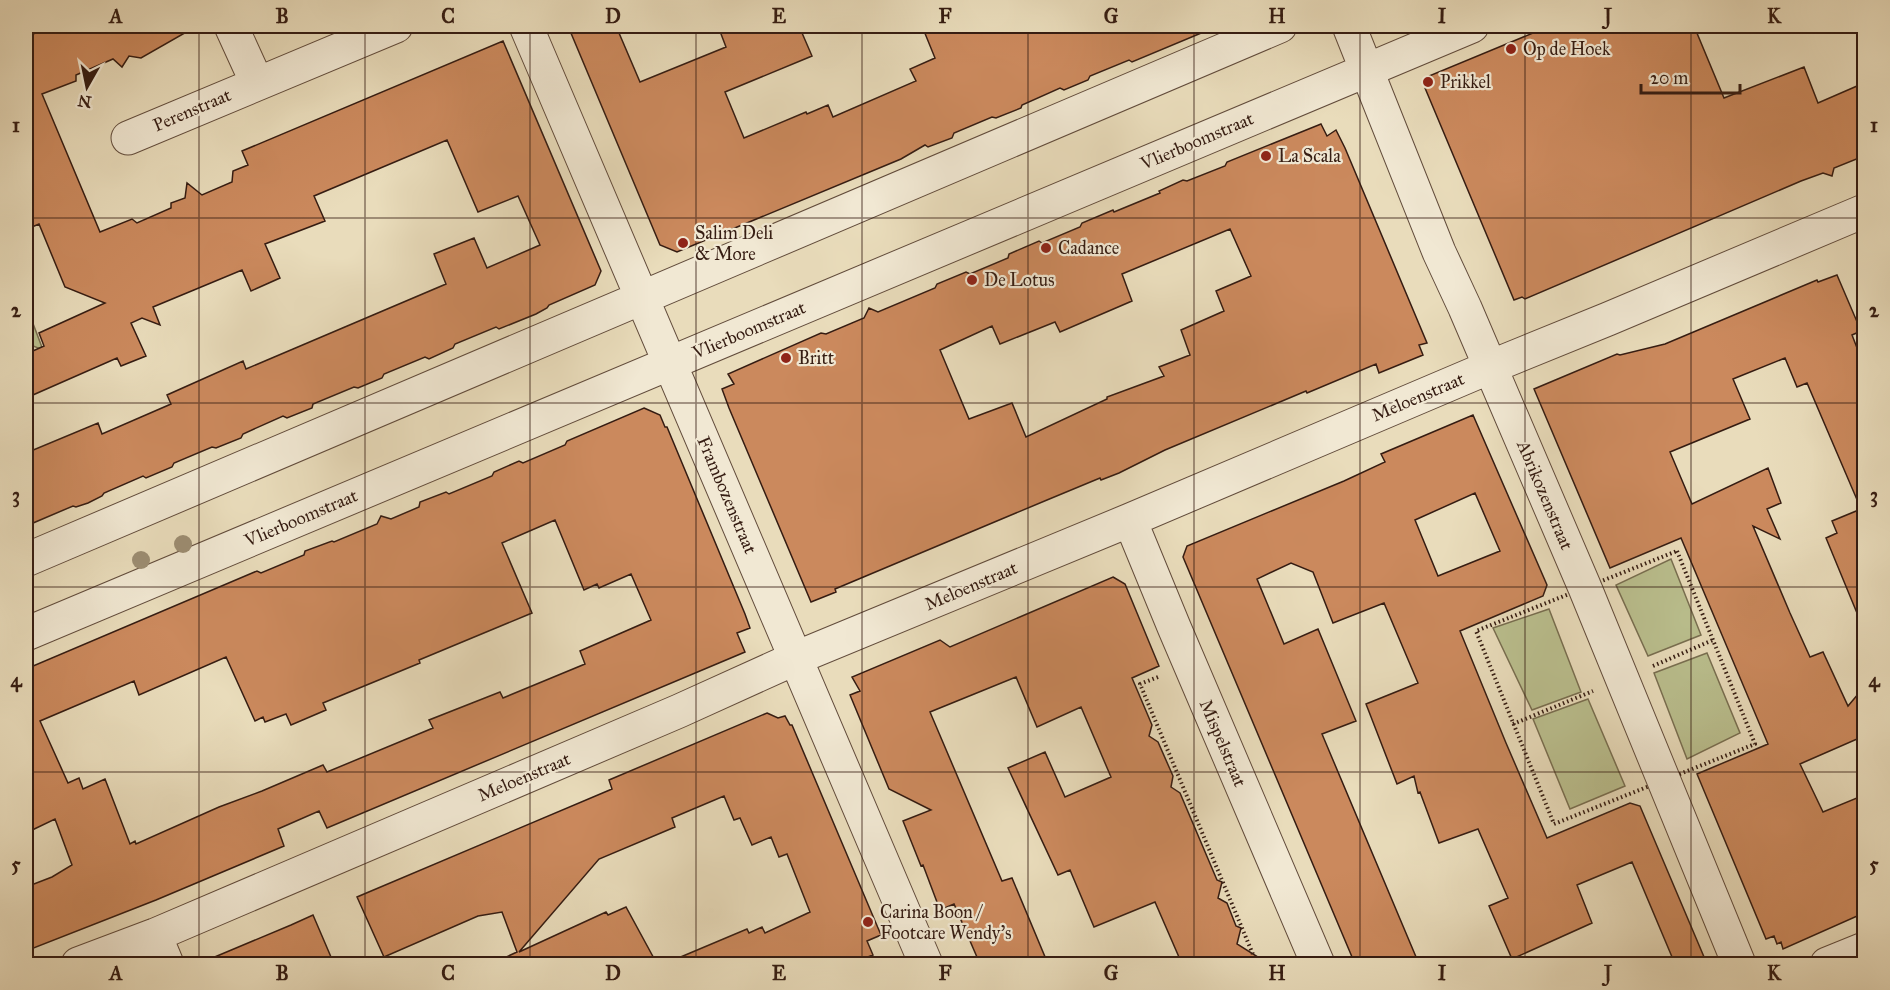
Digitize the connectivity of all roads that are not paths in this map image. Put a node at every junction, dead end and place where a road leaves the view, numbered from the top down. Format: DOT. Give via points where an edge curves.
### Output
graph roads {
  1 [pos="231,26"];
  2 [pos="396,26"];
  3 [pos="526,26"];
  4 [pos="1280,26"];
  5 [pos="1349,26"];
  6 [pos="1472,26"];
  7 [pos="1366,70"];
  8 [pos="257,83"];
  9 [pos="128,138"];
  10 [pos="1861,221"];
  11 [pos="642,298"];
  12 [pos="670,363"];
  13 [pos="1490,367"];
  14 [pos="1130,520"];
  15 [pos="26,560"];
  16 [pos="26,634"];
  17 [pos="796,658"];
  18 [pos="155,935"];
  19 [pos="1864,949"];
  20 [pos="78,964"];
  21 [pos="167,964"];
  22 [pos="927,964"];
  23 [pos="1318,964"];
  24 [pos="1739,964"];
  25 [pos="1827,964"];
  1 -- 8 [label="street"];
  2 -- 8 [label="street, Perenstraat"];
  3 -- 11 [label="street, Frambozenstraat"];
  4 -- 11 [label="street"];
  5 -- 7 [label="street, Abrikozenstraat"];
  6 -- 7 [label="street, Vlierboomstraat"];
  7 -- 12 [label="street, Vlierboomstraat"];
  7 -- 13 [label="street, Abrikozenstraat"];
  8 -- 9 [label="street, Perenstraat"];
  10 -- 13 [label="street, Meloenstraat"];
  11 -- 12 [label="street, Frambozenstraat"];
  11 -- 15 [label="street"];
  12 -- 16 [label="street, Vlierboomstraat"];
  12 -- 17 [label="street, Frambozenstraat"];
  13 -- 14 [label="street, Meloenstraat"];
  13 -- 24 [label="street, Abrikozenstraat"];
  14 -- 17 [label="street, Meloenstraat"];
  14 -- 23 [label="street, Mispelstraat"];
  17 -- 18 [label="street, Meloenstraat"];
  17 -- 22 [label="street, Frambozenstraat"];
  18 -- 20 [label="street, Meloenstraat"];
  18 -- 21 [label="street"];
  19 -- 25 [label="street"];
}
